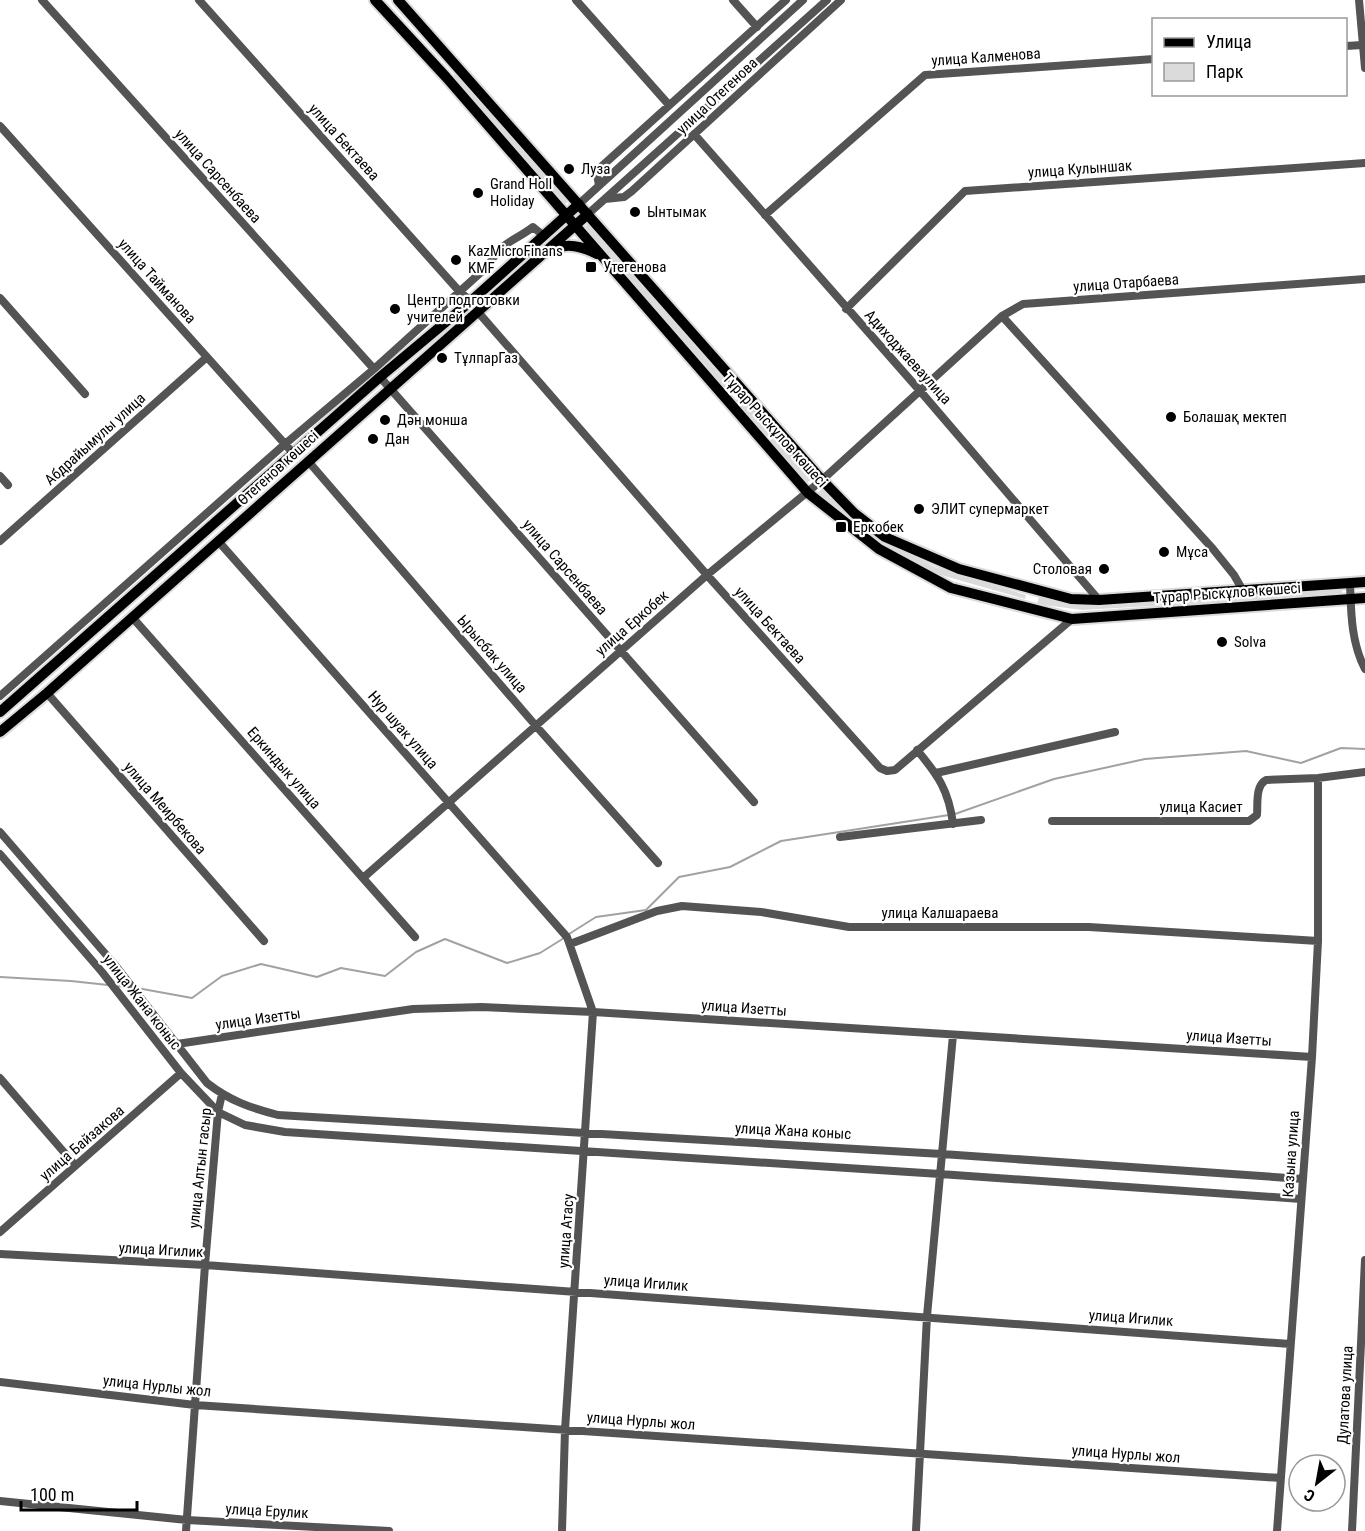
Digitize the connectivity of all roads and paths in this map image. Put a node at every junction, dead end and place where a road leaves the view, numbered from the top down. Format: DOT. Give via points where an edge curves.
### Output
graph roads {
  1 [pos="42,0"];
  2 [pos="199,0"];
  3 [pos="375,0"];
  4 [pos="398,0"];
  5 [pos="576,0"];
  6 [pos="733,0"];
  7 [pos="786,0"];
  8 [pos="803,0"];
  9 [pos="827,0"];
  10 [pos="840,0"];
  11 [pos="1359,0"];
  12 [pos="415,19"];
  13 [pos="757,27"];
  14 [pos="404,31"];
  15 [pos="1362,45"];
  16 [pos="1347,46"];
  17 [pos="1152,59"];
  18 [pos="457,66"];
  19 [pos="1365,68"];
  20 [pos="446,77"];
  21 [pos="669,105"];
  22 [pos="0,126"];
  23 [pos="694,135"];
  24 [pos="1365,163"];
  25 [pos="599,185"];
  26 [pos="605,199"];
  27 [pos="579,204"];
  28 [pos="588,214"];
  29 [pos="765,215"];
  30 [pos="566,216"];
  31 [pos="575,226"];
  32 [pos="544,236"];
  33 [pos="546,252"];
  34 [pos="602,256"];
  35 [pos="1365,279"];
  36 [pos="459,291"];
  37 [pos="0,298"];
  38 [pos="471,301"];
  39 [pos="846,309"];
  40 [pos="478,312"];
  41 [pos="1002,316"];
  42 [pos="207,357"];
  43 [pos="377,373"];
  44 [pos="391,389"];
  45 [pos="742,389"];
  46 [pos="921,392"];
  47 [pos="85,394"];
  48 [pos="728,401"];
  49 [pos="285,444"];
  50 [pos="293,453"];
  51 [pos="308,461"];
  52 [pos="280,465"];
  53 [pos="0,476"];
  54 [pos="292,476"];
  55 [pos="822,480"];
  56 [pos="9,485"];
  57 [pos="808,493"];
  58 [pos="0,541"];
  59 [pos="219,542"];
  60 [pos="707,575"];
  61 [pos="1350,582"];
  62 [pos="1365,582"];
  63 [pos="1242,589"];
  64 [pos="1035,590"];
  65 [pos="1365,598"];
  66 [pos="1350,599"];
  67 [pos="1099,600"];
  68 [pos="1031,608"];
  69 [pos="132,617"];
  70 [pos="1072,619"];
  71 [pos="620,651"];
  72 [pos="1365,669"];
  73 [pos="46,693"];
  74 [pos="0,696"];
  75 [pos="0,712"];
  76 [pos="536,726"];
  77 [pos="0,732"];
  78 [pos="1115,732"];
  79 [pos="917,750"];
  80 [pos="1365,772"];
  81 [pos="936,773"];
  82 [pos="1318,778"];
  83 [pos="448,802"];
  84 [pos="754,802"];
  85 [pos="981,820"];
  86 [pos="1052,821"];
  87 [pos="953,824"];
  88 [pos="0,832"];
  89 [pos="840,837"];
  90 [pos="0,854"];
  91 [pos="657,863"];
  92 [pos="363,878"];
  93 [pos="415,937"];
  94 [pos="568,940"];
  95 [pos="264,941"];
  96 [pos="1318,941"];
  97 [pos="593,1012"];
  98 [pos="953,1035"];
  99 [pos="177,1044"];
  100 [pos="1312,1057"];
  101 [pos="181,1073"];
  102 [pos="0,1078"];
  103 [pos="222,1094"];
  104 [pos="218,1112"];
  105 [pos="282,1115"];
  106 [pos="285,1132"];
  107 [pos="586,1132"];
  108 [pos="585,1153"];
  109 [pos="942,1154"];
  110 [pos="75,1166"];
  111 [pos="940,1174"];
  112 [pos="1303,1179"];
  113 [pos="1301,1199"];
  114 [pos="0,1232"];
  115 [pos="0,1254"];
  116 [pos="1365,1260"];
  117 [pos="205,1265"];
  118 [pos="576,1292"];
  119 [pos="927,1316"];
  120 [pos="1290,1344"];
  121 [pos="0,1382"];
  122 [pos="195,1405"];
  123 [pos="565,1430"];
  124 [pos="921,1453"];
  125 [pos="1281,1478"];
  126 [pos="0,1501"];
  127 [pos="187,1520"];
  128 [pos="186,1531"];
  129 [pos="389,1531"];
  130 [pos="562,1531"];
  131 [pos="916,1531"];
  132 [pos="1277,1531"];
  133 [pos="1352,1531"];
  1 -- 43 [label="street, улица Сарсенбаева"];
  2 -- 36 [label="street, улица Бектаева"];
  3 -- 14 [label="main road, Тұрар Рыскұлов көшесі"];
  4 -- 12 [label="main road, Тұрар Рыскұлов көшесі"];
  5 -- 21 [label="street"];
  6 -- 13 [label="street"];
  7 -- 13 [label="street, улица Отегенова"];
  8 -- 25 [label="street, улица Отегенова"];
  9 -- 26 [label="street, улица Отегенова"];
  10 -- 23 [label="street, улица Отегенова"];
  11 -- 15 [label="street"];
  12 -- 14 [label="main road"];
  12 -- 18 [label="main road, Тұрар Рыскұлов көшесі"];
  13 -- 21 [label="street, улица Отегенова"];
  14 -- 20 [label="main road, Тұрар Рыскұлов көшесі"];
  15 -- 16 [label="street"];
  15 -- 19 [label="street"];
  17 -- 29 [label="street, улица Калменова" via="925,75"];
  18 -- 20 [label="main road"];
  18 -- 27 [label="main road, Тұрар Рыскұлов көшесі"];
  20 -- 30 [label="main road, Тұрар Рыскұлов көшесі"];
  21 -- 25 [label="street, улица Отегенова" via="602,166 597,175"];
  22 -- 42 [label="street, улица Тайманова"];
  23 -- 26 [label="street, улица Отегенова" via="624,197"];
  23 -- 29 [label="street, Адиходжаеваулица"];
  24 -- 39 [label="street, улица Кулыншак" via="965,190"];
  25 -- 27 [label="street, улица Отегенова"];
  26 -- 28 [label="street, улица Отегенова"];
  27 -- 28 [label="main road, Тұрар Рыскұлов көшесі"];
  27 -- 30 [label="main road, Өтегенов көшесі"];
  28 -- 31 [label="main road, Өтегенов көшесі"];
  28 -- 45 [label="main road, Тұрар Рыскұлов көшесі"];
  29 -- 39 [label="street, Адиходжаеваулица"];
  30 -- 31 [label="main road, Тұрар Рыскұлов көшесі"];
  30 -- 32 [label="main road, Өтегенов көшесі"];
  31 -- 33 [label="main road, Өтегенов көшесі"];
  31 -- 34 [label="main road, Тұрар Рыскұлов көшесі"];
  32 -- 36 [label="street" via="532,227 511,239"];
  32 -- 38 [label="main road, Өтегенов көшесі"];
  33 -- 34 [label="main road" via="574,245"];
  33 -- 40 [label="main road, Өтегенов көшесі"];
  34 -- 48 [label="main road, Тұрар Рыскұлов көшесі"];
  35 -- 41 [label="street, улица Отарбаева" via="1023,304"];
  36 -- 38 [label="street, улица Бектаева"];
  36 -- 43 [label="street"];
  37 -- 47 [label="street"];
  38 -- 43 [label="main road, Өтегенов көшесі"];
  39 -- 46 [label="street, Адиходжаеваулица"];
  40 -- 44 [label="main road, Өтегенов көшесі"];
  40 -- 60 [label="street, улица Бектаева"];
  41 -- 46 [label="street, улица Отарбаева"];
  41 -- 63 [label="street" via="1213,549"];
  42 -- 49 [label="street, улица Тайманова"];
  42 -- 58 [label="street, Абдрайымулы улица"];
  43 -- 44 [label="street, улица Сарсенбаева"];
  43 -- 49 [label="street"];
  43 -- 50 [label="main road, Өтегенов көшесі"];
  44 -- 51 [label="main road, Өтегенов көшесі"];
  44 -- 71 [label="street, улица Сарсенбаева"];
  45 -- 48 [label="main road"];
  45 -- 55 [label="main road, Тұрар Рыскұлов көшесі"];
  46 -- 55 [label="street, улица Еркобек"];
  46 -- 67 [label="street, Адиходжаеваулица"];
  48 -- 57 [label="main road, Тұрар Рыскұлов көшесі"];
  49 -- 50 [label="street, улица Тайманова"];
  49 -- 74 [label="street"];
  50 -- 52 [label="main road, Өтегенов көшесі"];
  51 -- 54 [label="main road, Өтегенов көшесі"];
  51 -- 76 [label="street, Ырысбак улица"];
  52 -- 54 [label="street"];
  52 -- 75 [label="main road, Өтегенов көшесі"];
  53 -- 56 [label="street"];
  54 -- 59 [label="main road, Өтегенов көшесі"];
  55 -- 57 [label="street, улица Еркобек"];
  55 -- 64 [label="main road, Тұрар Рыскұлов көшесі" via="854,513 885,537 959,569"];
  57 -- 60 [label="street, улица Еркобек"];
  57 -- 68 [label="main road, Тұрар Рыскұлов көшесі" via="879,549 951,588"];
  59 -- 69 [label="main road, Өтегенов көшесі"];
  59 -- 83 [label="street, Нур шуак улица"];
  60 -- 71 [label="street, улица Еркобек"];
  60 -- 79 [label="street, улица Бектаева" via="880,768 895,770"];
  61 -- 62 [label="main road, Тұрар Рыскұлов көшесі"];
  61 -- 63 [label="main road, Тұрар Рыскұлов көшесі"];
  61 -- 66 [label="street"];
  63 -- 67 [label="main road, Тұрар Рыскұлов көшесі"];
  64 -- 67 [label="main road, Тұрар Рыскұлов көшесі" via="1071,599"];
  64 -- 68 [label="main road"];
  65 -- 66 [label="main road, Тұрар Рыскұлов көшесі"];
  66 -- 70 [label="main road, Тұрар Рыскұлов көшесі"];
  66 -- 72 [label="street" via="1351,624"];
  68 -- 70 [label="main road, Тұрар Рыскұлов көшесі"];
  69 -- 73 [label="main road, Өтегенов көшесі"];
  69 -- 92 [label="street, Еркиндык улица"];
  70 -- 79 [label="street, улица Бектаева"];
  71 -- 76 [label="street, улица Еркобек"];
  71 -- 84 [label="street, улица Сарсенбаева"];
  73 -- 77 [label="main road, Өтегенов көшесі"];
  73 -- 95 [label="street, улица Меирбекова"];
  76 -- 83 [label="street, улица Еркобек"];
  76 -- 91 [label="street, Ырысбак улица"];
  78 -- 81 [label="street"];
  79 -- 81 [label="street"];
  80 -- 82 [label="street"];
  81 -- 87 [label="street" via="949,800"];
  82 -- 86 [label="street, улица Касиет" via="1261,783 1257,815 1249,821"];
  82 -- 96 [label="street, Казына улица"];
  83 -- 92 [label="street, улица Еркобек"];
  83 -- 94 [label="street, Нур шуак улица"];
  85 -- 87 [label="street"];
  87 -- 89 [label="street"];
  88 -- 99 [label="street, улица Жана коныс" via="115,965"];
  90 -- 101 [label="street, улица Жана коныс" via="102,972"];
  92 -- 93 [label="street, Еркиндык улица"];
  94 -- 96 [label="street, улица Калшараева" via="682,906 762,912 849,927 1089,927"];
  94 -- 97 [label="street, улица Атасу"];
  96 -- 100 [label="street, Казына улица"];
  97 -- 98 [label="street, улица Изетты"];
  97 -- 99 [label="street, улица Изетты" via="481,1007 413,1009"];
  97 -- 107 [label="street, улица Атасу"];
  98 -- 100 [label="street, улица Изетты"];
  98 -- 109 [label="street"];
  99 -- 103 [label="street, улица Жана коныс" via="207,1083"];
  100 -- 112 [label="street, Казына улица"];
  101 -- 104 [label="street, улица Жана коныс"];
  101 -- 110 [label="street, улица Байзакова"];
  102 -- 110 [label="street"];
  103 -- 104 [label="street, улица Алтын гасыр"];
  103 -- 105 [label="street, улица Жана коныс" via="248,1107"];
  104 -- 106 [label="street, улица Жана коныс" via="245,1125"];
  104 -- 117 [label="street, улица Алтын гасыр"];
  105 -- 106 [label="street"];
  105 -- 107 [label="street, улица Жана коныс"];
  106 -- 108 [label="street, улица Жана коныс"];
  107 -- 108 [label="street, улица Атасу"];
  107 -- 109 [label="street, улица Жана коныс"];
  108 -- 111 [label="street, улица Жана коныс"];
  108 -- 118 [label="street, улица Атасу"];
  109 -- 111 [label="street"];
  109 -- 112 [label="street, улица Жана коныс"];
  110 -- 114 [label="street, улица Байзакова"];
  111 -- 113 [label="street, улица Жана коныс"];
  111 -- 119 [label="street"];
  112 -- 113 [label="street, Казына улица"];
  113 -- 120 [label="street, Казына улица"];
  115 -- 117 [label="street, улица Игилик"];
  116 -- 133 [label="street, Дулатова улица"];
  117 -- 118 [label="street, улица Игилик"];
  117 -- 122 [label="street, улица Алтын гасыр"];
  118 -- 119 [label="street, улица Игилик"];
  118 -- 123 [label="street, улица Атасу"];
  119 -- 120 [label="street, улица Игилик"];
  119 -- 124 [label="street"];
  120 -- 125 [label="street, Казына улица"];
  121 -- 122 [label="street, улица Нурлы жол"];
  122 -- 123 [label="street, улица Нурлы жол"];
  122 -- 127 [label="street, улица Алтын гасыр"];
  123 -- 124 [label="street, улица Нурлы жол"];
  123 -- 130 [label="street, улица Атасу"];
  124 -- 125 [label="street, улица Нурлы жол"];
  124 -- 131 [label="street"];
  125 -- 132 [label="street, Казына улица"];
  126 -- 127 [label="street, улица Ерулик"];
  127 -- 128 [label="street, улица Алтын гасыр"];
  127 -- 129 [label="street, улица Ерулик"];
}
